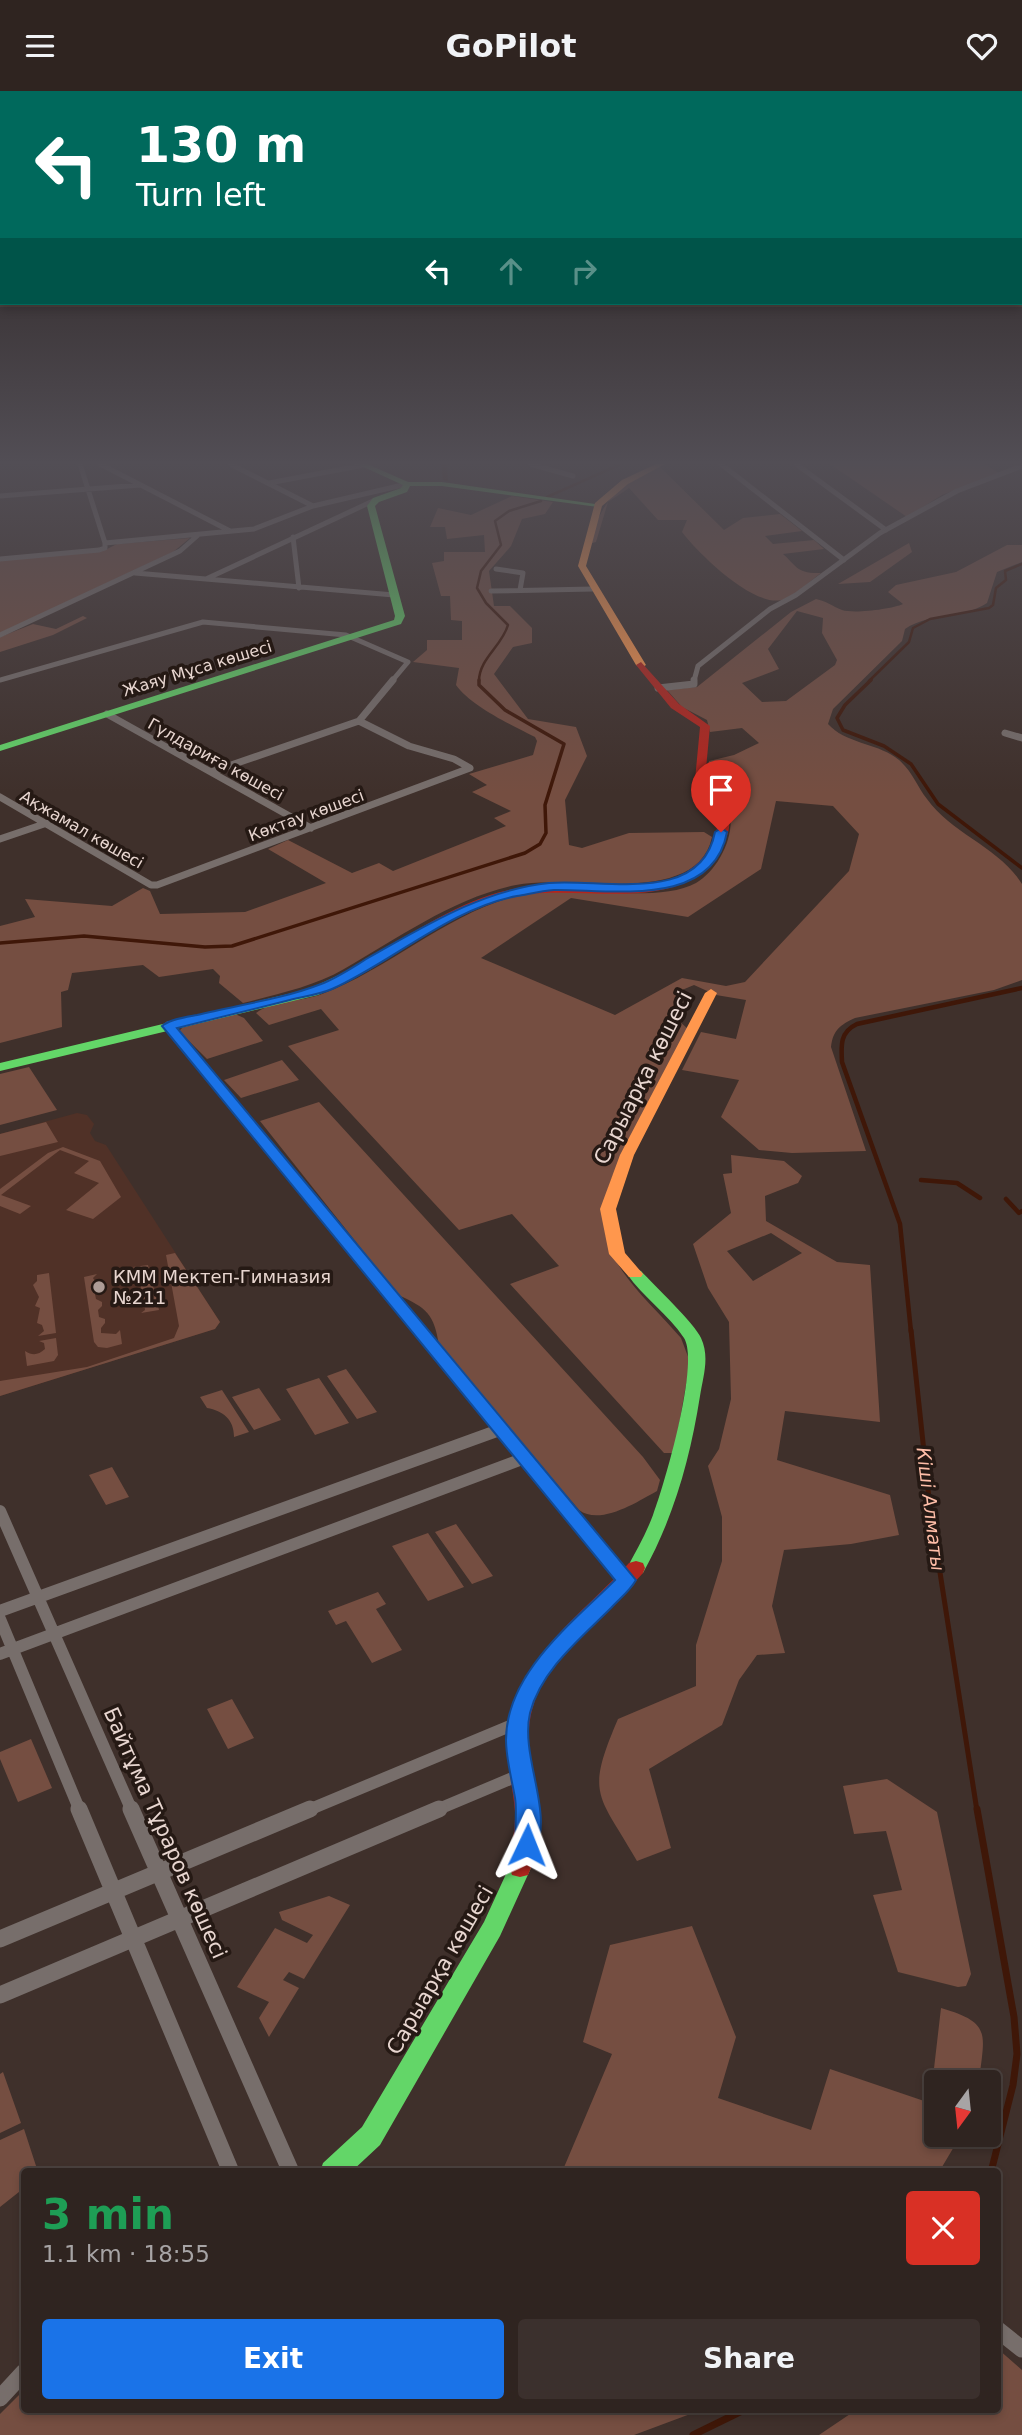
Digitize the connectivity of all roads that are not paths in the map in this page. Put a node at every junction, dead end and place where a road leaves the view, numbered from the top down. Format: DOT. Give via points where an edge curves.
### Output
graph roads {
  1 [pos="135,573"];
  2 [pos="139,573"];
  3 [pos="218,573"];
  4 [pos="297,573"];
  5 [pos="388,573"];
  6 [pos="523,573"];
  7 [pos="587,573"];
  8 [pos="825,573"];
  9 [pos="204,580"];
  10 [pos="299,588"];
  11 [pos="593,589"];
  12 [pos="520,590"];
  13 [pos="491,591"];
  14 [pos="394,595"];
  15 [pos="0,635"];
  16 [pos="352,638"];
  17 [pos="0,680"];
  18 [pos="658,688"];
  19 [pos="107,714"];
  20 [pos="359,721"];
  21 [pos="1005,733"];
  22 [pos="1022,737"];
  23 [pos="0,748"];
  24 [pos="211,772"];
  25 [pos="0,797"];
  26 [pos="47,823"];
  27 [pos="312,828"];
  28 [pos="0,839"];
  29 [pos="151,885"];
  30 [pos="711,993"];
  31 [pos="169,1026"];
  32 [pos="0,1067"];
  33 [pos="502,1429"];
  34 [pos="525,1458"];
  35 [pos="0,1511"];
  36 [pos="626,1580"];
  37 [pos="38,1597"];
  38 [pos="0,1611"];
  39 [pos="0,1619"];
  40 [pos="54,1633"];
  41 [pos="6,1651"];
  42 [pos="517,1723"];
  43 [pos="522,1774"];
  44 [pos="159,1872"];
  45 [pos="114,1891"];
  46 [pos="180,1918"];
  47 [pos="133,1938"];
  48 [pos="0,1939"];
  49 [pos="0,1995"];
  50 [pos="229,2168"];
  51 [pos="289,2168"];
  52 [pos="336,2168"];
  53 [pos="1001,2332"];
  54 [pos="1022,2349"];
  55 [pos="21,2375"];
  56 [pos="0,2397"];
  1 -- 15 [label="street"];
  2 -- 9 [label="street"];
  3 -- 9 [label="street"];
  4 -- 10 [label="street"];
  5 -- 14 [label="street, Жаяу Мұса көшесі"];
  6 -- 12 [label="street"];
  7 -- 11 [label="street"];
  8 -- 18 [label="street" via="770,609 698,666 694,684"];
  9 -- 10 [label="street"];
  10 -- 14 [label="street"];
  11 -- 12 [label="street"];
  11 -- 18 [label="street"];
  12 -- 13 [label="street"];
  14 -- 16 [label="street, Жаяу Мұса көшесі" via="400,615 397,622"];
  16 -- 17 [label="street" via="203,622"];
  16 -- 19 [label="street, Жаяу Мұса көшесі"];
  16 -- 20 [label="street" via="408,664"];
  18 -- 31 [label="street" via="705,726 698,772 701,785 722,810 719,843 708,863 689,877 646,887 550,887 503,895 448,919 326,987"];
  19 -- 23 [label="street, Жаяу Мұса көшесі"];
  19 -- 24 [label="street, Гүлдариға көшесі"];
  20 -- 24 [label="street"];
  20 -- 27 [label="street, Көктау көшесі" via="409,746 470,768"];
  21 -- 22 [label="street"];
  24 -- 27 [label="street, Гүлдариға көшесі"];
  25 -- 26 [label="street, Ақжамал көшесі"];
  26 -- 28 [label="street"];
  26 -- 29 [label="street, Ақжамал көшесі"];
  27 -- 29 [label="street, Көктау көшесі"];
  30 -- 36 [label="street, Сарыарқа көшесі" via="627,1154 609,1203 617,1254 693,1338 698,1357 671,1497 649,1548"];
  31 -- 32 [label="street"];
  31 -- 33 [label="street"];
  33 -- 34 [label="street"];
  33 -- 37 [label="street"];
  34 -- 36 [label="street"];
  34 -- 40 [label="street"];
  35 -- 37 [label="street, Байтұма Тұраров көшесі"];
  36 -- 42 [label="street, Сарыарқа көшесі" via="540,1671"];
  37 -- 38 [label="street"];
  37 -- 40 [label="street, Байтұма Тұраров көшесі"];
  39 -- 41 [label="street"];
  40 -- 41 [label="street"];
  40 -- 44 [label="street, Байтұма Тұраров көшесі"];
  41 -- 45 [label="street"];
  42 -- 43 [label="street, Сарыарқа көшесі"];
  42 -- 44 [label="street"];
  43 -- 46 [label="street"];
  43 -- 52 [label="street, Сарыарқа көшесі" via="529,1826 514,1885 371,2136"];
  44 -- 45 [label="street"];
  44 -- 46 [label="street, Байтұма Тұраров көшесі"];
  45 -- 47 [label="street"];
  45 -- 48 [label="street"];
  46 -- 47 [label="street"];
  46 -- 51 [label="street, Байтұма Тұраров көшесі"];
  47 -- 49 [label="street"];
  47 -- 50 [label="street"];
  53 -- 54 [label="street"];
  55 -- 56 [label="street"];
}
